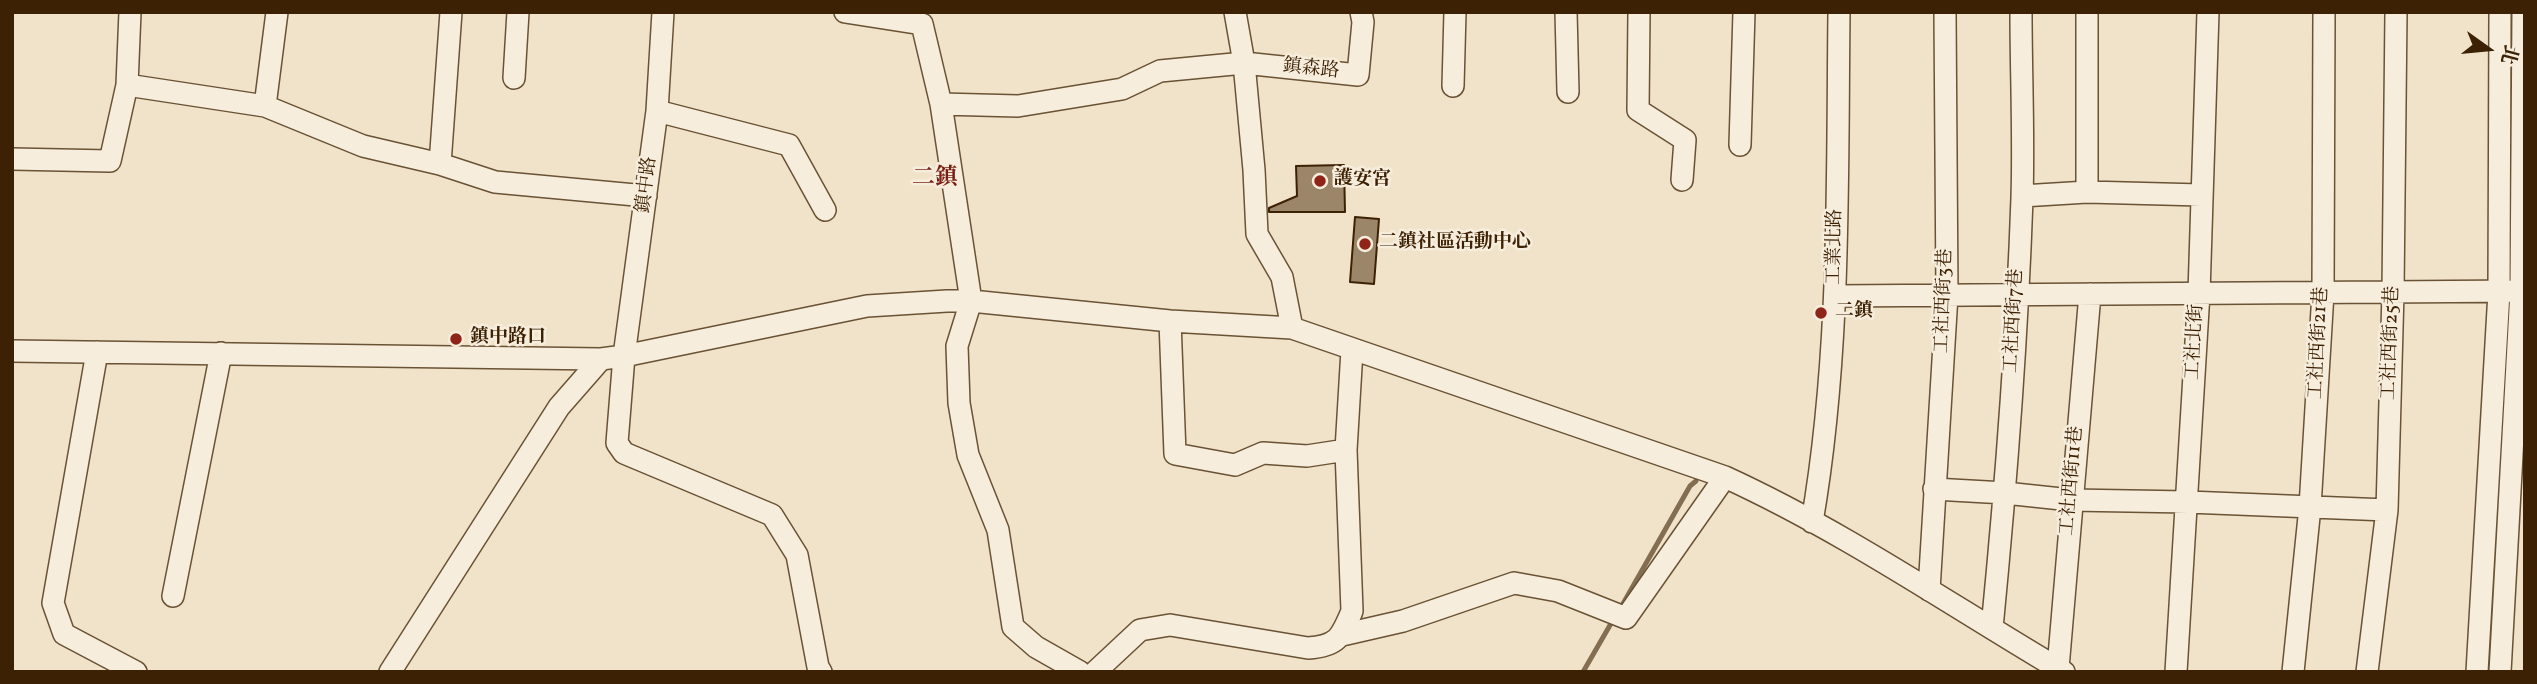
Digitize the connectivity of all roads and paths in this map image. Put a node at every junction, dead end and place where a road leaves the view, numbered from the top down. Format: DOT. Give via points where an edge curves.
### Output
graph roads {
  1 [pos="130,12"];
  2 [pos="277,12"];
  3 [pos="451,12"];
  4 [pos="518,12"];
  5 [pos="663,12"];
  6 [pos="845,12"];
  7 [pos="1235,12"];
  8 [pos="1361,12"];
  9 [pos="1455,12"];
  10 [pos="1566,12"];
  11 [pos="1639,12"];
  12 [pos="1744,12"];
  13 [pos="1839,12"];
  14 [pos="1945,12"];
  15 [pos="2021,12"];
  16 [pos="2087,12"];
  17 [pos="2208,12"];
  18 [pos="2325,12"];
  19 [pos="2396,12"];
  20 [pos="2500,12"];
  21 [pos="2523,12"];
  22 [pos="923,18"];
  23 [pos="1244,64"];
  24 [pos="514,78"];
  25 [pos="127,85"];
  26 [pos="1453,86"];
  27 [pos="1568,92"];
  28 [pos="941,104"];
  29 [pos="265,106"];
  30 [pos="657,111"];
  31 [pos="1740,145"];
  32 [pos="12,159"];
  33 [pos="440,163"];
  34 [pos="1682,180"];
  35 [pos="2087,192"];
  36 [pos="2201,195"];
  37 [pos="646,196"];
  38 [pos="2022,196"];
  39 [pos="825,210"];
  40 [pos="2510,291"];
  41 [pos="2393,292"];
  42 [pos="2199,293"];
  43 [pos="2323,293"];
  44 [pos="2017,294"];
  45 [pos="2090,294"];
  46 [pos="1947,295"];
  47 [pos="1835,296"];
  48 [pos="971,301"];
  49 [pos="1170,321"];
  50 [pos="1292,328"];
  51 [pos="1352,350"];
  52 [pos="12,351"];
  53 [pos="97,352"];
  54 [pos="221,353"];
  55 [pos="624,356"];
  56 [pos="601,359"];
  57 [pos="1346,450"];
  58 [pos="1725,477"];
  59 [pos="1934,489"];
  60 [pos="2005,493"];
  61 [pos="2071,500"];
  62 [pos="2188,502"];
  63 [pos="2310,507"];
  64 [pos="2387,510"];
  65 [pos="1812,522"];
  66 [pos="1929,590"];
  67 [pos="173,596"];
  68 [pos="1992,628"];
  69 [pos="1342,635"];
  70 [pos="2061,670"];
  71 [pos="136,672"];
  72 [pos="390,672"];
  73 [pos="821,672"];
  74 [pos="1080,672"];
  75 [pos="1095,672"];
  76 [pos="2176,672"];
  77 [pos="2293,672"];
  78 [pos="2367,672"];
  79 [pos="2477,672"];
  80 [pos="2500,672"];
  1 -- 25 [label="street"];
  2 -- 29 [label="street"];
  3 -- 33 [label="street"];
  4 -- 24 [label="street"];
  5 -- 30 [label="street, 鎮中路"];
  6 -- 22 [label="street"];
  7 -- 23 [label="street"];
  8 -- 23 [label="street, 鎮森路" via="1358,75"];
  9 -- 26 [label="street"];
  10 -- 27 [label="street"];
  11 -- 34 [label="street" via="1638,110 1685,140"];
  12 -- 31 [label="street"];
  13 -- 47 [label="street, 工業北路"];
  14 -- 46 [label="street, 工社西街3巷"];
  15 -- 38 [label="street, 工社西街7巷"];
  16 -- 35 [label="street"];
  17 -- 36 [label="street, 工社北街"];
  18 -- 43 [label="street, 工社西街21巷"];
  19 -- 41 [label="street, 工社西街25巷"];
  20 -- 40 [label="street"];
  21 -- 40 [label="street"];
  22 -- 28 [label="street"];
  23 -- 28 [label="street" via="1160,71 1122,89 1018,106"];
  23 -- 50 [label="street" via="1257,234 1282,277"];
  25 -- 29 [label="street"];
  25 -- 32 [label="street" via="110,161"];
  28 -- 48 [label="street"];
  29 -- 33 [label="street" via="363,146"];
  30 -- 37 [label="street, 鎮中路"];
  30 -- 39 [label="street" via="789,145"];
  33 -- 37 [label="street" via="495,182"];
  35 -- 36 [label="street"];
  35 -- 38 [label="street"];
  36 -- 42 [label="street, 工社北街"];
  37 -- 55 [label="street, 鎮中路"];
  38 -- 44 [label="street, 工社西街7巷"];
  40 -- 41 [label="street"];
  40 -- 79 [label="street"];
  40 -- 80 [label="street"];
  41 -- 43 [label="street"];
  41 -- 64 [label="street, 工社西街25巷"];
  42 -- 43 [label="street"];
  42 -- 45 [label="street"];
  42 -- 62 [label="street, 工社北街"];
  43 -- 63 [label="street, 工社西街21巷"];
  44 -- 45 [label="street"];
  44 -- 46 [label="street"];
  44 -- 60 [label="street, 工社西街7巷"];
  45 -- 61 [label="street, 工社西街11巷"];
  46 -- 47 [label="street"];
  46 -- 59 [label="street, 工社西街3巷"];
  47 -- 65 [label="street, 工業北路" via="1822,463"];
  48 -- 49 [label="street"];
  48 -- 55 [label="street" via="867,306"];
  48 -- 74 [label="street" via="957,346 959,403 968,454 998,530 1013,627 1036,647"];
  49 -- 50 [label="street"];
  49 -- 57 [label="street" via="1175,454 1235,465 1263,453 1307,456"];
  50 -- 51 [label="street"];
  51 -- 57 [label="street"];
  51 -- 58 [label="street"];
  52 -- 53 [label="street"];
  53 -- 54 [label="street"];
  53 -- 71 [label="street" via="53,604 64,634"];
  54 -- 56 [label="street"];
  54 -- 67 [label="street"];
  55 -- 56 [label="street"];
  55 -- 73 [label="street, 鎮中路" via="617,443 624,453 772,515 797,555"];
  56 -- 72 [label="street" via="559,407"];
  57 -- 69 [label="street" via="1352,611"];
  58 -- 65 [label="street"];
  58 -- 69 [label="street" via="1626,618 1558,591 1514,583 1403,621"];
  59 -- 60 [label="street"];
  59 -- 66 [label="street, 工社西街3巷"];
  60 -- 61 [label="street"];
  60 -- 68 [label="street, 工社西街7巷"];
  61 -- 62 [label="street"];
  61 -- 70 [label="street, 工社西街11巷"];
  62 -- 63 [label="street"];
  62 -- 76 [label="street, 工社北街"];
  63 -- 64 [label="street"];
  63 -- 77 [label="street, 工社西街21巷"];
  64 -- 78 [label="street, 工社西街25巷"];
  65 -- 66 [label="street"];
  66 -- 68 [label="street"];
  68 -- 70 [label="street"];
  69 -- 75 [label="street" via="1328,647 1308,648 1171,625 1140,630"];
}
